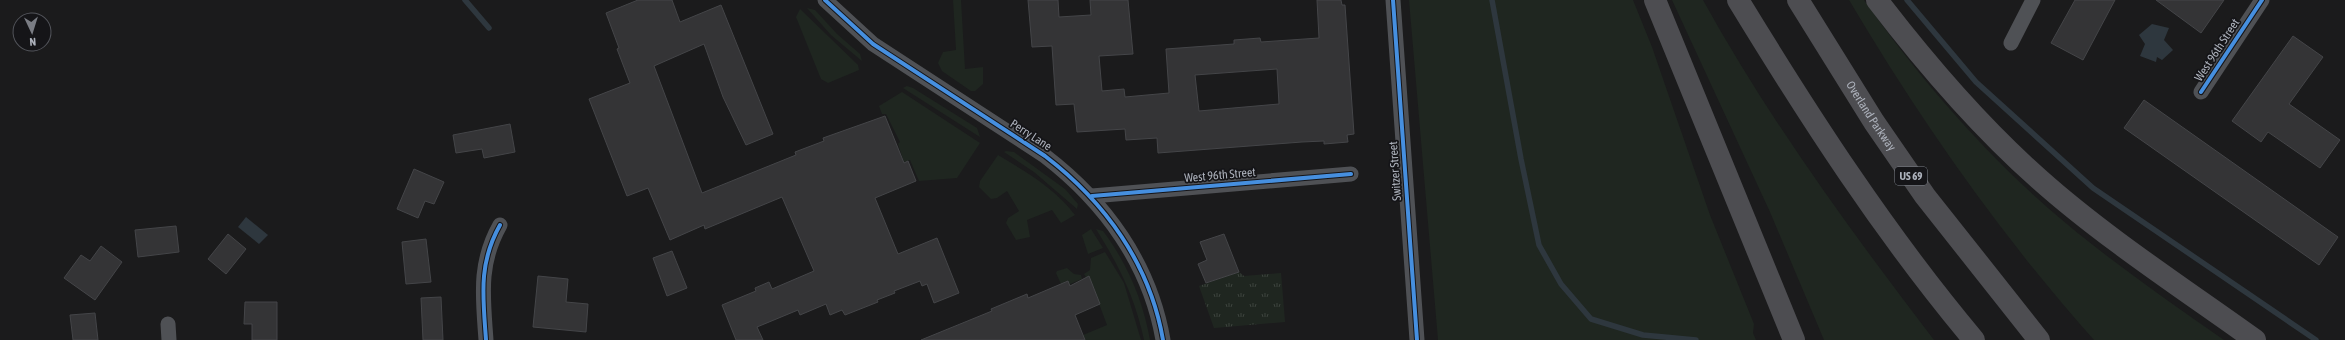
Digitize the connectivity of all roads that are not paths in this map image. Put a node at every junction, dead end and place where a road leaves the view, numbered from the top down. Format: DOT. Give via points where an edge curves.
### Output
graph roads {
  1 [pos="825,0"];
  2 [pos="1393,0"];
  3 [pos="1655,0"];
  4 [pos="1738,0"];
  5 [pos="1798,0"];
  6 [pos="1877,0"];
  7 [pos="2033,0"];
  8 [pos="2262,0"];
  9 [pos="2011,43"];
  10 [pos="2201,92"];
  11 [pos="1351,174"];
  12 [pos="1092,196"];
  13 [pos="500,225"];
  14 [pos="168,324"];
  15 [pos="169,340"];
  16 [pos="486,340"];
  17 [pos="1162,340"];
  18 [pos="1417,340"];
  19 [pos="1794,340"];
  20 [pos="1974,340"];
  21 [pos="2039,340"];
  22 [pos="2255,340"];
  1 -- 12 [label="street, Perry Lane" via="872,44 1045,156"];
  2 -- 18 [label="street, Switzer Street"];
  3 -- 19 [label="highway"];
  4 -- 20 [label="highway" via="1833,153 1898,244"];
  5 -- 21 [label="highway, Overland Parkway / US 69" via="1874,122 1925,196"];
  6 -- 22 [label="highway" via="1957,99 2040,180 2102,229"];
  7 -- 9 [label="street"];
  8 -- 10 [label="street, West 96th Street"];
  11 -- 12 [label="street, West 96th Street"];
  12 -- 17 [label="street, Perry Lane" via="1114,223 1138,265 1149,288"];
  13 -- 16 [label="street" via="490,243 485,263 482,294"];
  14 -- 15 [label="street"];
}
